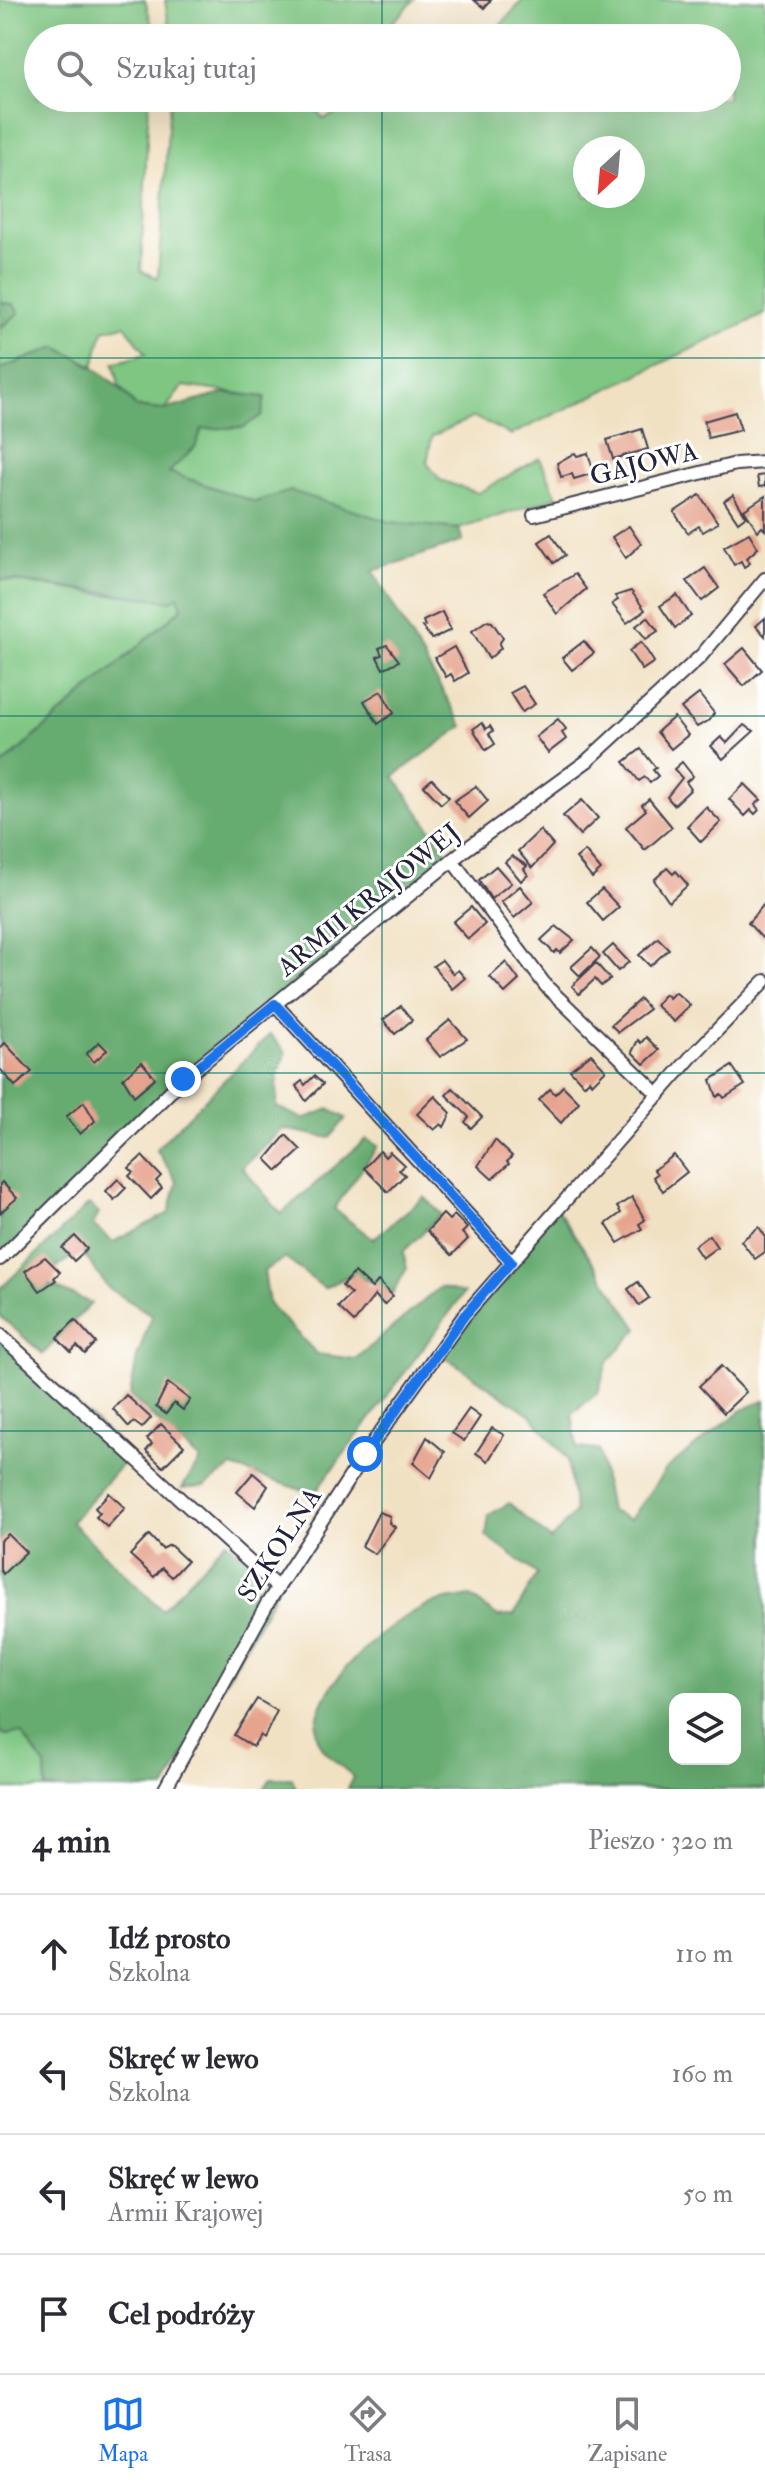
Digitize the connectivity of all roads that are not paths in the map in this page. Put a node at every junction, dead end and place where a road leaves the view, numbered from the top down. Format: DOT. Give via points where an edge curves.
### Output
graph roads {
  1 [pos="765,462"];
  2 [pos="534,515"];
  3 [pos="765,579"];
  4 [pos="452,860"];
  5 [pos="765,981"];
  6 [pos="275,1004"];
  7 [pos="659,1095"];
  8 [pos="0,1259"];
  9 [pos="511,1262"];
  10 [pos="0,1335"];
  11 [pos="278,1588"];
  12 [pos="165,1789"];
  1 -- 2 [label="street, GAJOWA" via="736,464"];
  3 -- 4 [label="street, ARMII KRAJOWEJ" via="701,656 587,761"];
  4 -- 6 [label="street, ARMII KRAJOWEJ"];
  4 -- 7 [label="street" via="546,986"];
  5 -- 7 [label="street, SZKOLNA"];
  6 -- 8 [label="street, ARMII KRAJOWEJ" via="183,1079"];
  6 -- 9 [label="street"];
  7 -- 9 [label="street, SZKOLNA"];
  9 -- 11 [label="street, SZKOLNA" via="464,1316 365,1454"];
  10 -- 11 [label="street"];
  11 -- 12 [label="street, SZKOLNA"];
}
